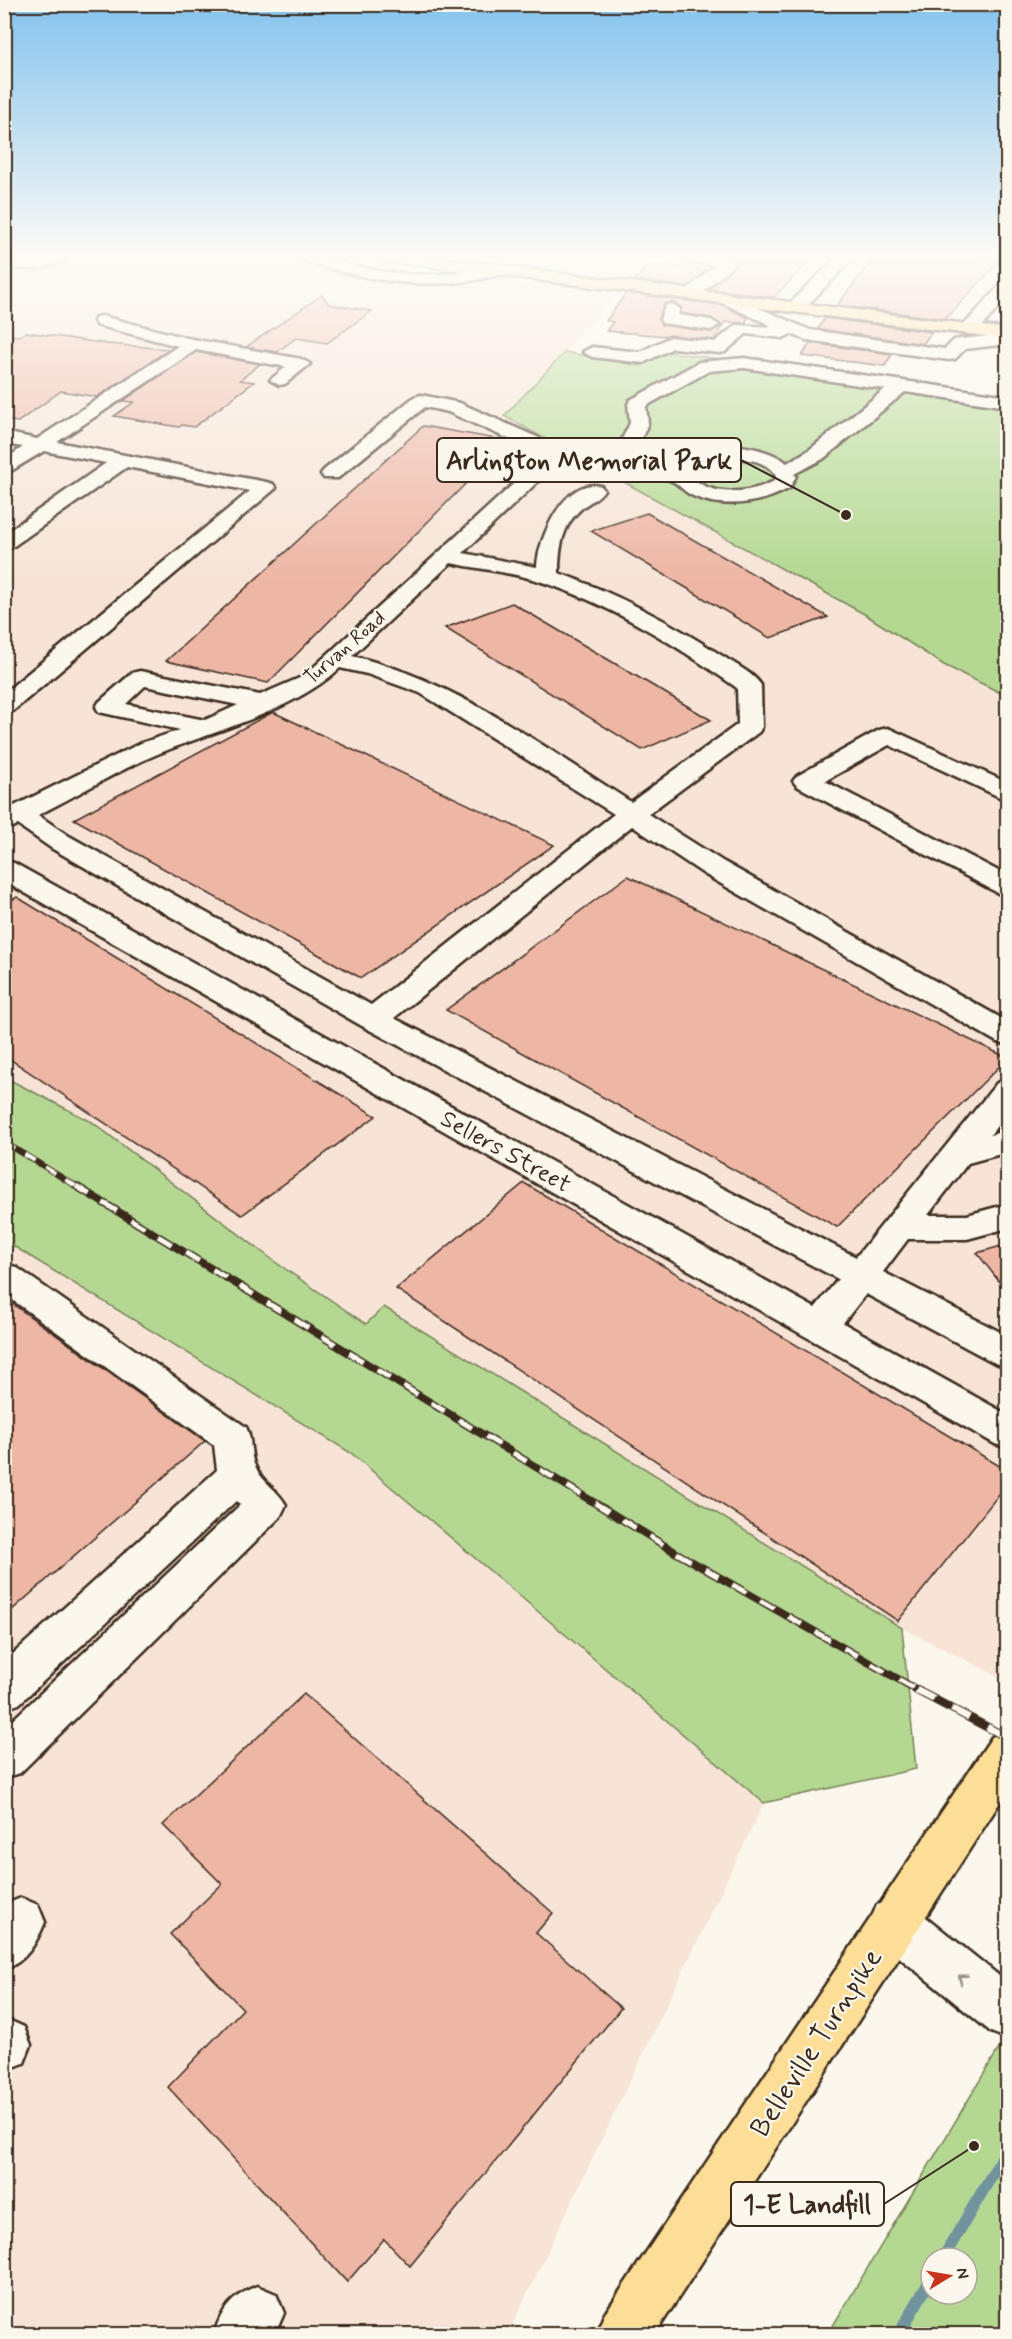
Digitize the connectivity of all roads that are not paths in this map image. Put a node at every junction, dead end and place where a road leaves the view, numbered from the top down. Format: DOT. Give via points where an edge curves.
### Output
graph roads {
  1 [pos="162,364"];
  2 [pos="301,364"];
  3 [pos="714,364"];
  4 [pos="752,364"];
  5 [pos="841,364"];
  6 [pos="279,380"];
  7 [pos="904,385"];
  8 [pos="997,385"];
  9 [pos="1008,402"];
  10 [pos="4,438"];
  11 [pos="41,444"];
  12 [pos="124,460"];
  13 [pos="4,469"];
  14 [pos="784,471"];
  15 [pos="331,474"];
  16 [pos="680,477"];
  17 [pos="594,490"];
  18 [pos="4,544"];
  19 [pos="446,556"];
  20 [pos="549,577"];
  21 [pos="333,659"];
  22 [pos="262,703"];
  23 [pos="4,706"];
  24 [pos="208,728"];
  25 [pos="1008,793"];
  26 [pos="632,814"];
  27 [pos="12,818"];
  28 [pos="4,869"];
  29 [pos="1008,887"];
  30 [pos="373,1019"];
  31 [pos="1008,1035"];
  32 [pos="1008,1090"];
  33 [pos="1008,1141"];
  34 [pos="955,1155"];
  35 [pos="1008,1216"];
  36 [pos="898,1227"];
  37 [pos="859,1275"];
  38 [pos="4,1276"];
  39 [pos="819,1328"];
  40 [pos="1008,1353"];
  41 [pos="1008,1433"];
  42 [pos="237,1476"];
  43 [pos="4,1690"];
  44 [pos="1008,1750"];
  45 [pos="4,1758"];
  46 [pos="894,1922"];
  47 [pos="1008,2015"];
  48 [pos="623,2334"];
  1 -- 11 [label="street"];
  2 -- 6 [label="street"];
  3 -- 16 [label="street" via="637,404 639,423 628,447 645,464"];
  4 -- 7 [label="street"];
  5 -- 8 [label="street"];
  7 -- 9 [label="street"];
  7 -- 14 [label="street" via="885,395 803,464"];
  10 -- 11 [label="street"];
  11 -- 12 [label="street"];
  11 -- 13 [label="street"];
  12 -- 18 [label="street"];
  12 -- 23 [label="street" via="266,488"];
  14 -- 16 [label="street" via="773,461 727,452 687,461 680,467"];
  14 -- 16 [label="street" via="783,484 774,490 742,497 705,493"];
  15 -- 19 [label="street, Turvan Road" via="420,401 453,407 532,442 545,465"];
  17 -- 20 [label="street" via="575,502 554,527 548,553"];
  19 -- 20 [label="street"];
  19 -- 21 [label="street, Turvan Road"];
  20 -- 26 [label="street" via="612,602 710,657 749,685 750,727"];
  21 -- 22 [label="street, Turvan Road" via="312,681"];
  21 -- 26 [label="street" via="374,668 428,688"];
  22 -- 24 [label="street, Turvan Road"];
  22 -- 24 [label="street" via="140,678 108,707"];
  24 -- 27 [label="street, Turvan Road" via="150,748"];
  25 -- 29 [label="street" via="888,735 806,781"];
  26 -- 30 [label="street"];
  26 -- 31 [label="street" via="714,868"];
  27 -- 30 [label="street"];
  28 -- 39 [label="street, Sellers Street"];
  30 -- 37 [label="street"];
  32 -- 34 [label="street"];
  33 -- 34 [label="street"];
  34 -- 36 [label="street"];
  35 -- 36 [label="street" via="967,1227"];
  36 -- 37 [label="street"];
  37 -- 39 [label="street"];
  37 -- 40 [label="street"];
  38 -- 42 [label="street" via="233,1438 232,1462"];
  39 -- 41 [label="street, Sellers Street"];
  42 -- 43 [label="street"];
  42 -- 45 [label="street" via="266,1505"];
  44 -- 46 [label="main road, Belleville Turnpike"];
  47 -- 46 [label="street, one-way"];
  46 -- 48 [label="main road, Belleville Turnpike"];
}
